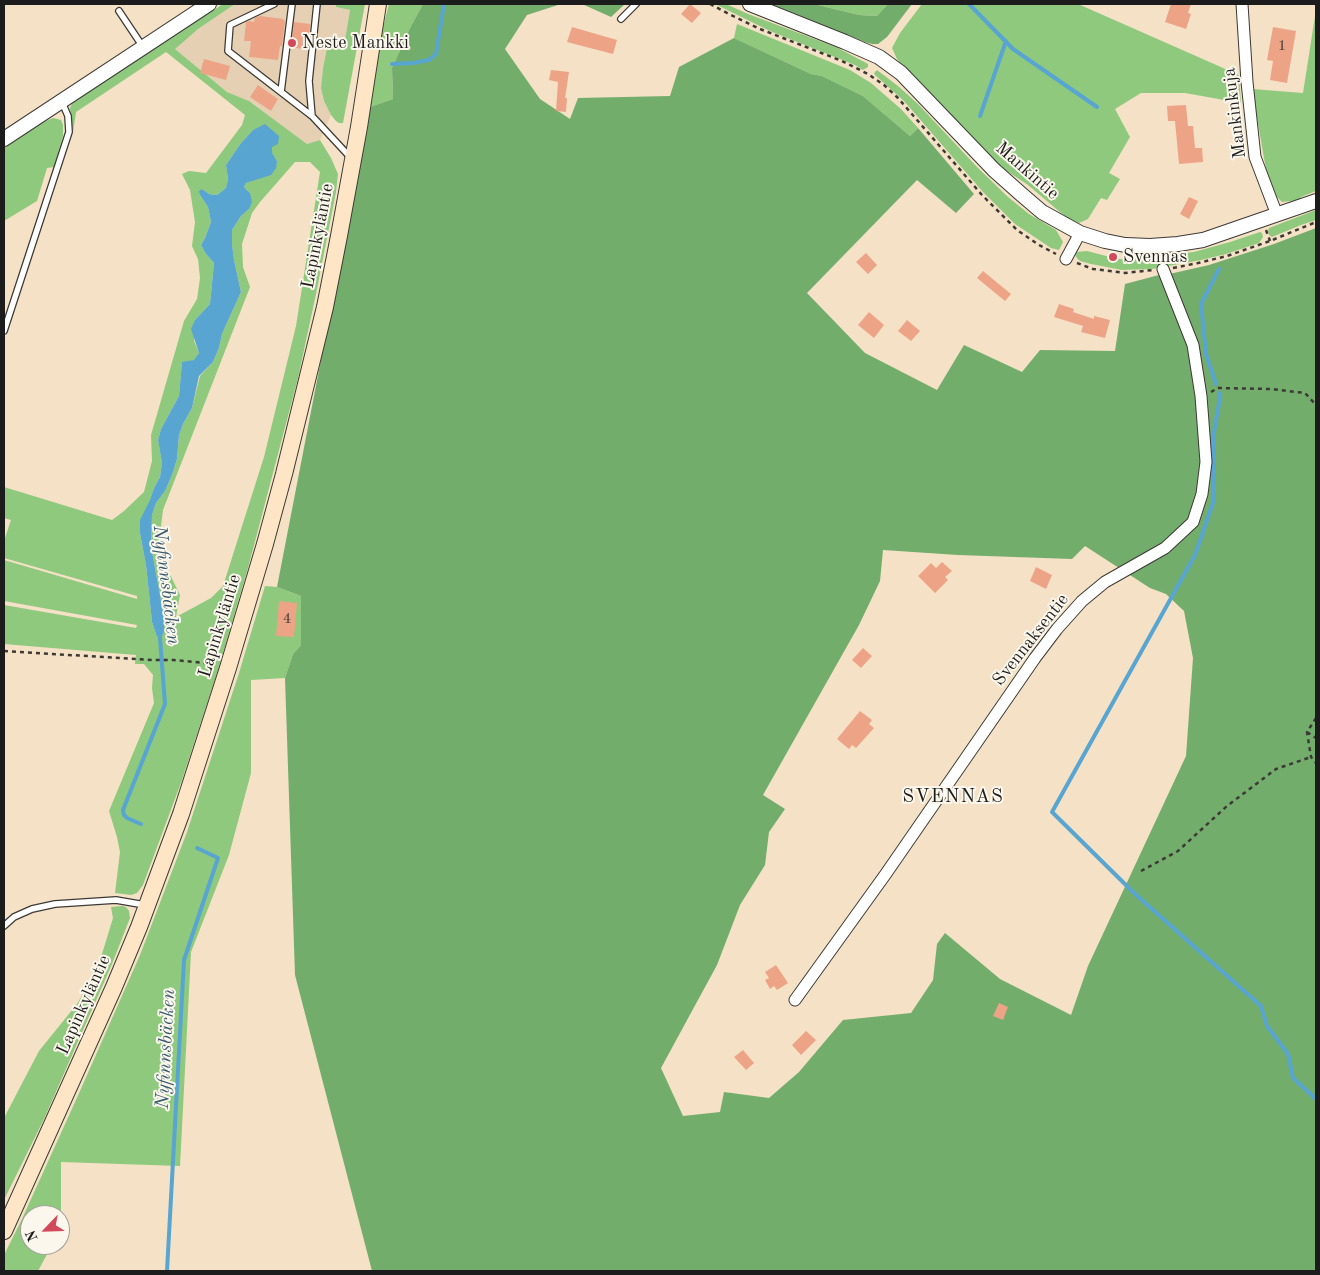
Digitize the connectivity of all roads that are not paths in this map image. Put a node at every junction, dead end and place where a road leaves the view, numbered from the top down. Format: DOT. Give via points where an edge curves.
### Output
graph roads {
  1 [pos="209,4"];
  2 [pos="274,4"];
  3 [pos="292,4"];
  4 [pos="317,4"];
  5 [pos="378,4"];
  6 [pos="636,4"];
  7 [pos="750,4"];
  8 [pos="1242,4"];
  9 [pos="119,11"];
  10 [pos="621,19"];
  11 [pos="143,47"];
  12 [pos="281,92"];
  13 [pos="62,100"];
  14 [pos="312,116"];
  15 [pos="4,139"];
  16 [pos="352,160"];
  17 [pos="1316,201"];
  18 [pos="1277,215"];
  19 [pos="1080,233"];
  20 [pos="1066,259"];
  21 [pos="1163,269"];
  22 [pos="4,330"];
  23 [pos="147,906"];
  24 [pos="4,926"];
  25 [pos="795,1000"];
  26 [pos="4,1231"];
  1 -- 11 [label="street"];
  2 -- 12 [label="lane" via="230,25 228,51"];
  3 -- 12 [label="lane"];
  4 -- 14 [label="lane" via="309,80"];
  5 -- 16 [label="main road, Lapinkyläntie"];
  6 -- 10 [label="lane"];
  7 -- 19 [label="street, Mankintie" via="879,57 900,73 1021,194 1042,212"];
  8 -- 18 [label="street, Mankinkuja" via="1256,157"];
  9 -- 11 [label="lane"];
  11 -- 13 [label="street"];
  12 -- 14 [label="lane"];
  13 -- 15 [label="street"];
  13 -- 22 [label="lane" via="69,132"];
  14 -- 16 [label="lane"];
  16 -- 23 [label="main road, Lapinkyläntie" via="320,325 267,536 184,805"];
  17 -- 18 [label="street, Mankintie"];
  18 -- 19 [label="street, Mankintie" via="1203,240 1178,244 1125,245"];
  19 -- 20 [label="street"];
  21 -- 25 [label="street, Svennaksentie" via="1193,345 1201,396 1206,462 1202,494 1193,522 1166,548 1106,582 1082,601 1057,629"];
  23 -- 24 [label="lane" via="116,900 55,904 32,909 14,917"];
  23 -- 26 [label="main road, Lapinkyläntie"];
}
